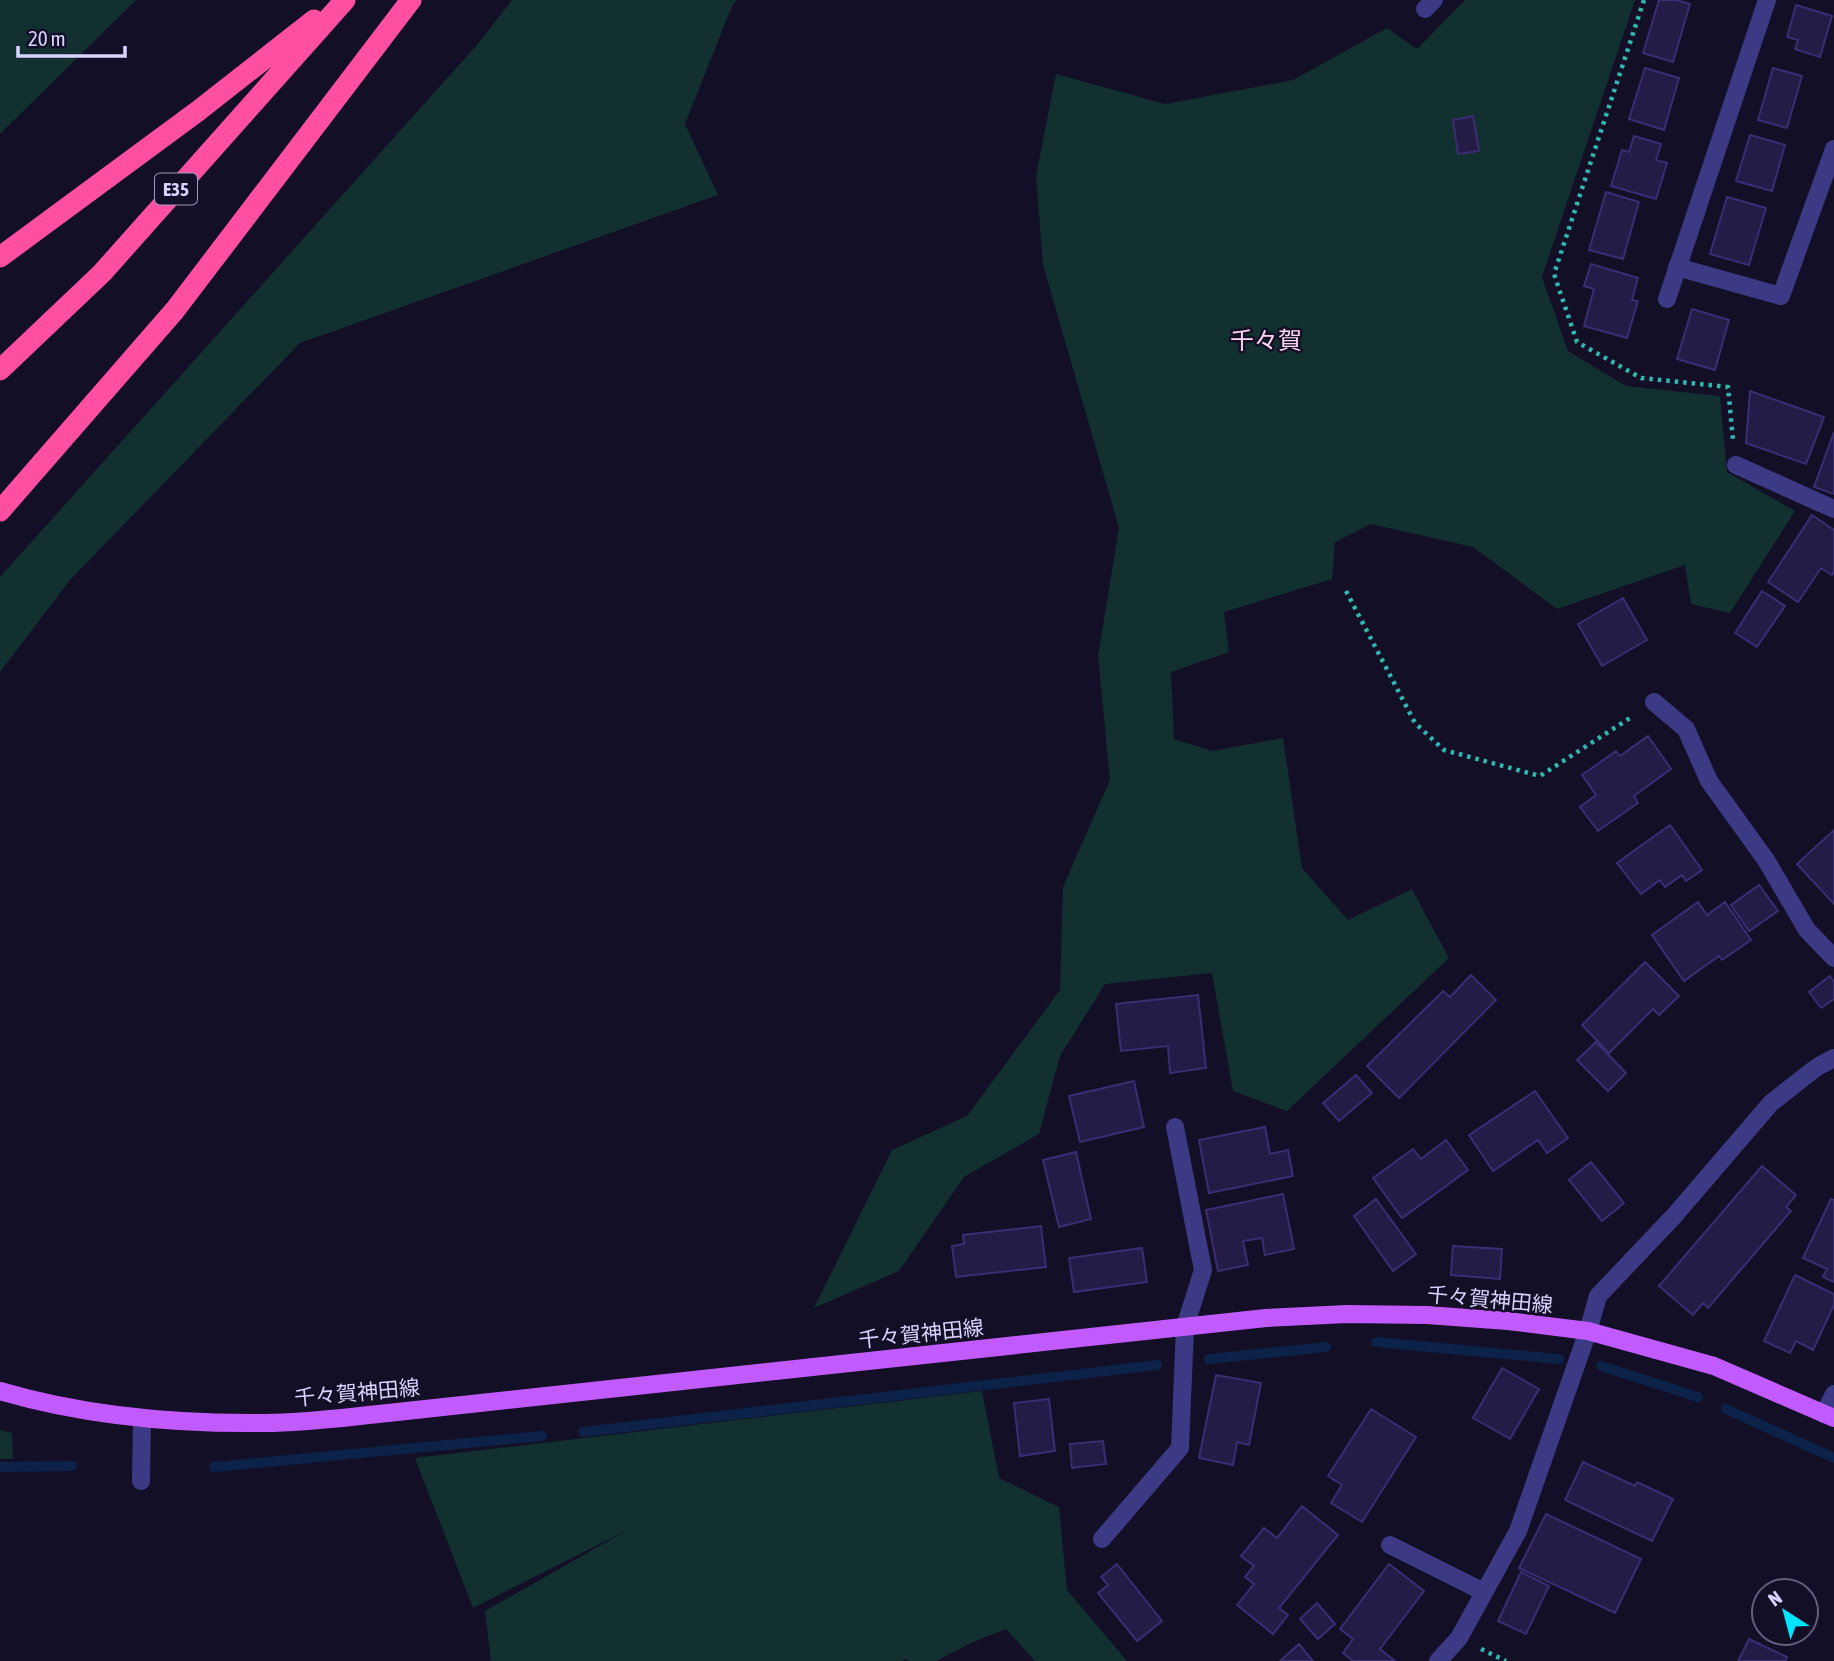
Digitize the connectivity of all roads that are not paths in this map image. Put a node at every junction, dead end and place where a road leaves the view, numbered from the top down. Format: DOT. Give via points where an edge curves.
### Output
graph roads {
  1 [pos="339,0"];
  2 [pos="345,0"];
  3 [pos="411,0"];
  4 [pos="1767,0"];
  5 [pos="1834,149"];
  6 [pos="0,257"];
  7 [pos="1677,267"];
  8 [pos="1667,299"];
  9 [pos="0,370"];
  10 [pos="1736,466"];
  11 [pos="1834,509"];
  12 [pos="0,511"];
  13 [pos="1654,702"];
  14 [pos="1834,958"];
  15 [pos="1834,1059"];
  16 [pos="1175,1127"];
  17 [pos="1185,1327"];
  18 [pos="1588,1331"];
  19 [pos="0,1391"];
  20 [pos="1834,1394"];
  21 [pos="1829,1416"];
  22 [pos="142,1418"];
  23 [pos="141,1481"];
  24 [pos="1102,1539"];
  25 [pos="1390,1545"];
  26 [pos="1484,1592"];
  27 [pos="1438,1661"];
  1 -- 6 [label="highway"];
  2 -- 9 [label="highway, E35" via="102,272"];
  3 -- 12 [label="highway" via="175,310"];
  4 -- 7 [label="street"];
  5 -- 7 [label="street" via="1781,296"];
  7 -- 8 [label="street"];
  10 -- 11 [label="street"];
  13 -- 14 [label="street" via="1686,729 1709,782 1766,860 1807,930"];
  15 -- 18 [label="street" via="1771,1103 1598,1296"];
  16 -- 17 [label="street" via="1203,1270"];
  17 -- 18 [label="main road, 千々賀神田線" via="1347,1314 1427,1315"];
  17 -- 22 [label="main road, 千々賀神田線" via="388,1413 267,1423"];
  17 -- 24 [label="street" via="1180,1448"];
  18 -- 21 [label="main road, 千々賀神田線" via="1714,1366"];
  18 -- 26 [label="street" via="1518,1531"];
  19 -- 22 [label="main road, 千々賀神田線"];
  20 -- 21 [label="street"];
  22 -- 23 [label="street"];
  25 -- 26 [label="street"];
  26 -- 27 [label="street" via="1459,1638"];
}
